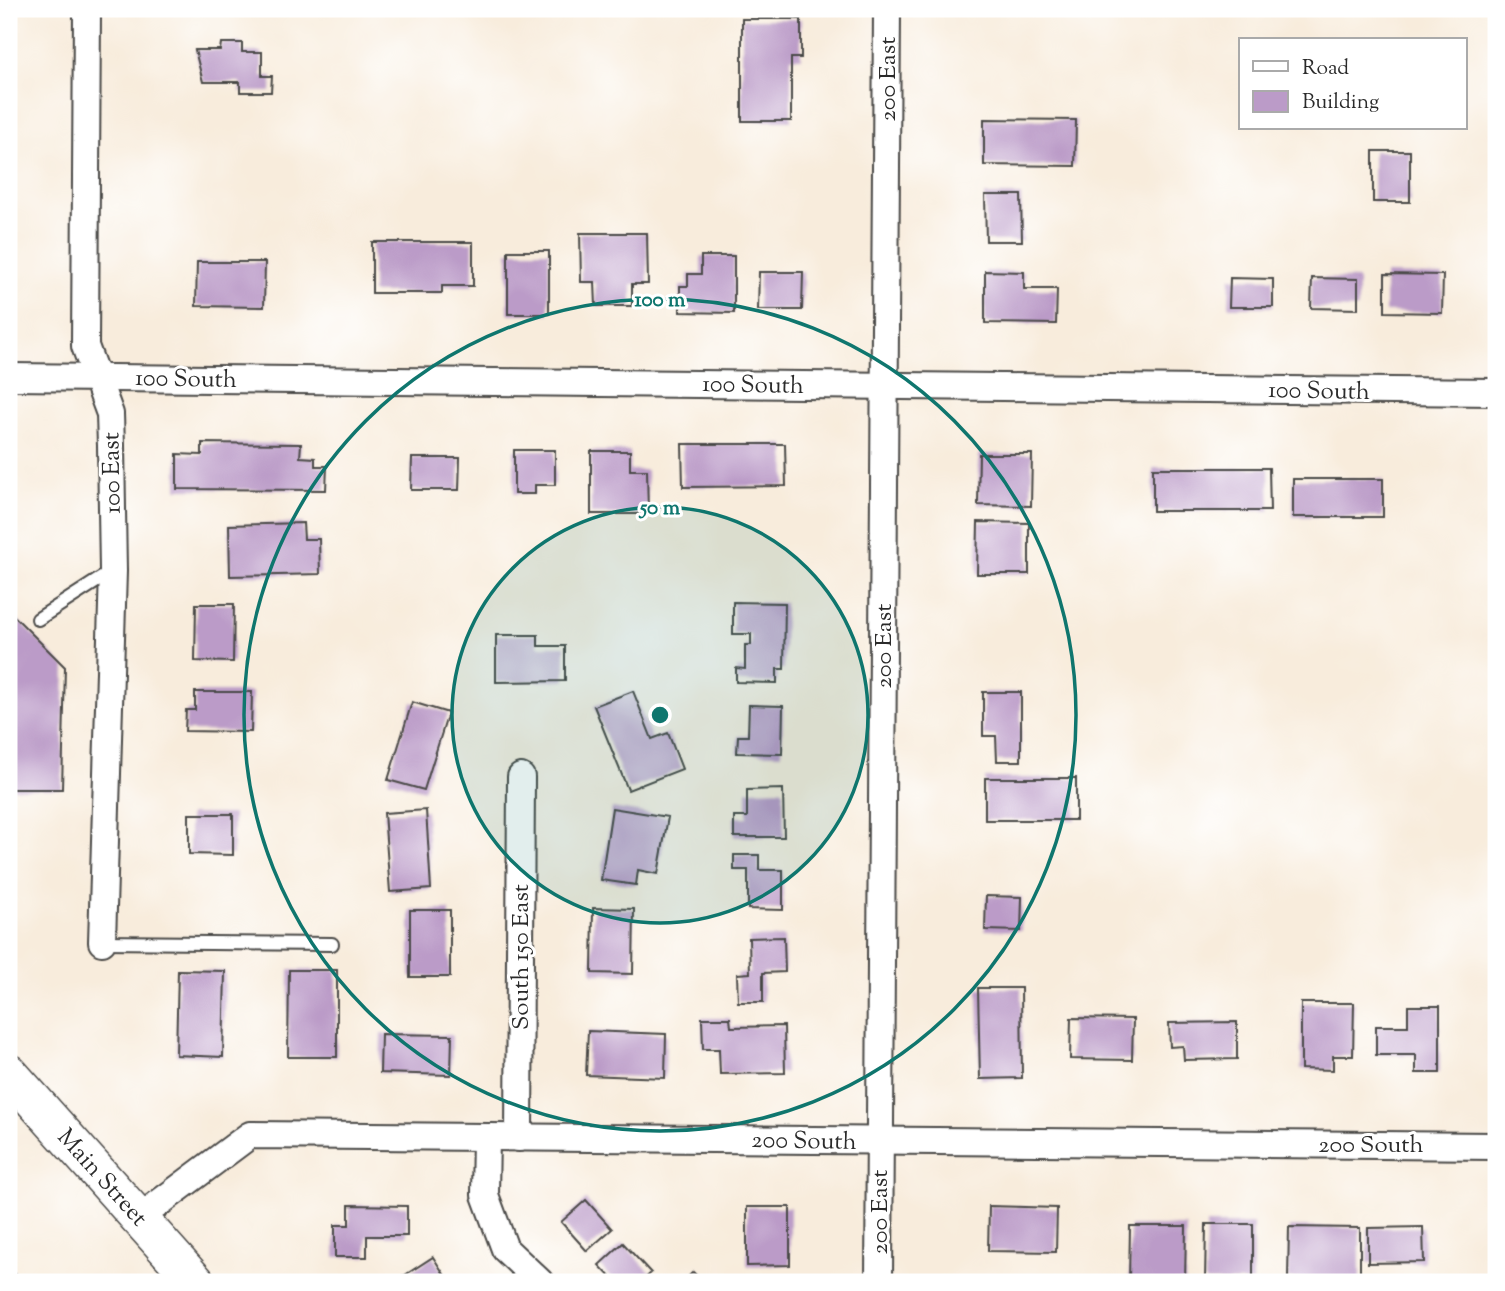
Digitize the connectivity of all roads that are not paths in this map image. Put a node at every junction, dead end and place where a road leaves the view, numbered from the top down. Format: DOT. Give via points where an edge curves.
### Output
graph roads {
  1 [pos="87,9"];
  2 [pos="887,9"];
  3 [pos="9,377"];
  4 [pos="97,377"];
  5 [pos="885,385"];
  6 [pos="1496,392"];
  7 [pos="113,571"];
  8 [pos="38,619"];
  9 [pos="521,777"];
  10 [pos="102,942"];
  11 [pos="332,944"];
  12 [pos="9,1073"];
  13 [pos="486,1137"];
  14 [pos="519,1138"];
  15 [pos="880,1141"];
  16 [pos="1496,1146"];
  17 [pos="139,1218"];
  18 [pos="196,1282"];
  19 [pos="540,1282"];
  20 [pos="879,1282"];
  1 -- 4 [label="street, 100 East" via="85,346"];
  2 -- 5 [label="street, 200 East"];
  3 -- 4 [label="street, 100 South"];
  4 -- 5 [label="street, 100 South"];
  4 -- 7 [label="street, 100 East" via="110,414"];
  5 -- 6 [label="street, 100 South"];
  5 -- 15 [label="street, 200 East"];
  7 -- 8 [label="lane"];
  7 -- 10 [label="street, 100 East"];
  9 -- 14 [label="street, South 150 East"];
  10 -- 11 [label="lane"];
  12 -- 17 [label="main road, Main Street"];
  13 -- 14 [label="street, 200 South"];
  13 -- 17 [label="street, 200 South" via="250,1135"];
  13 -- 19 [label="street" via="485,1195 505,1249"];
  14 -- 15 [label="street, 200 South"];
  15 -- 16 [label="street, 200 South"];
  15 -- 20 [label="street, 200 East"];
  17 -- 18 [label="main road, Main Street"];
}
